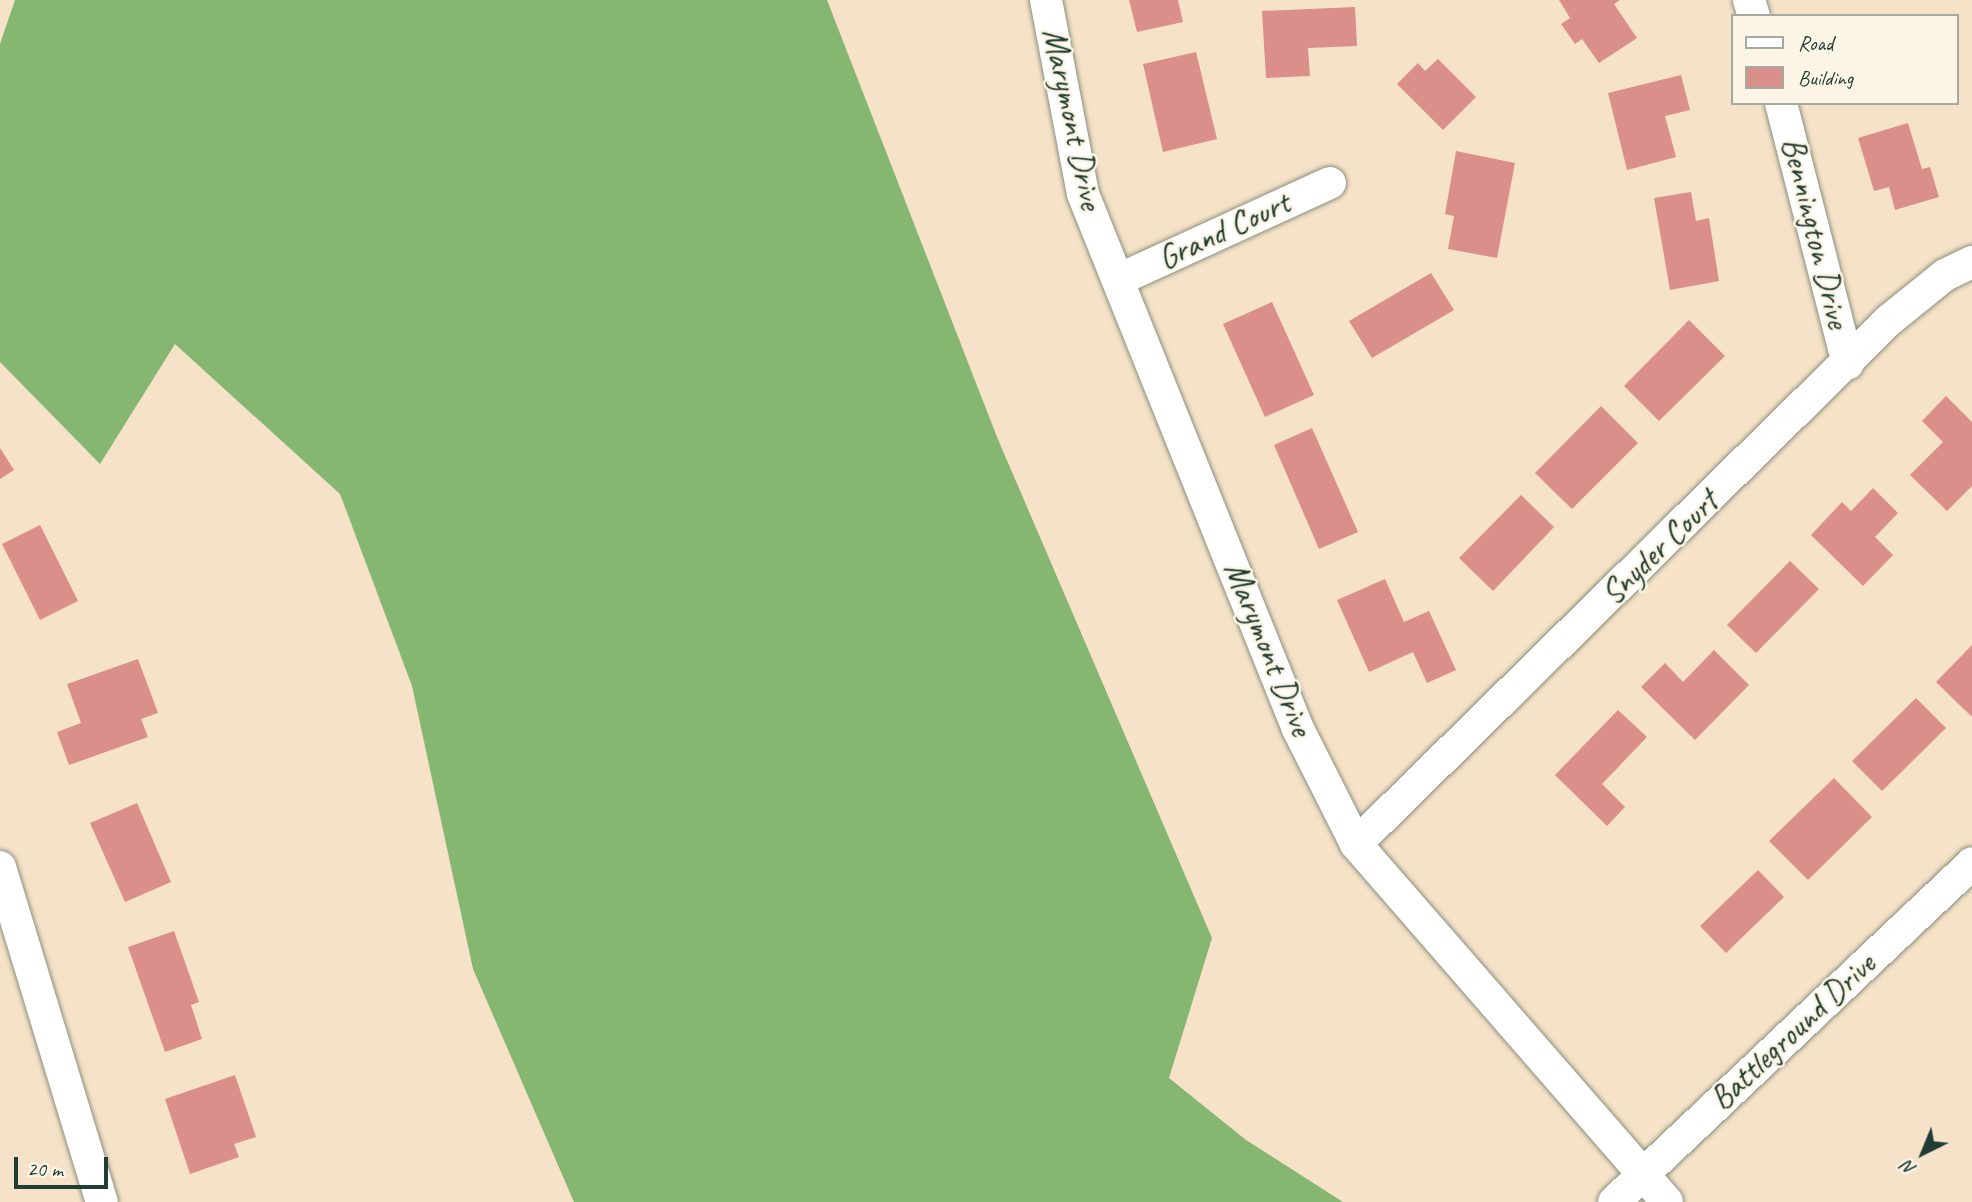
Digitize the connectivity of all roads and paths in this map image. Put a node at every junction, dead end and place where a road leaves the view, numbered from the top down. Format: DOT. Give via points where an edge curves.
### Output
graph roads {
  1 [pos="1046,0"];
  2 [pos="1782,105"];
  3 [pos="1330,183"];
  4 [pos="1972,262"];
  5 [pos="1118,280"];
  6 [pos="1848,364"];
  7 [pos="1356,844"];
  8 [pos="1972,863"];
  9 [pos="0,867"];
  10 [pos="1643,1174"];
  11 [pos="102,1202"];
  12 [pos="1614,1202"];
  13 [pos="1667,1202"];
  1 -- 5 [label="street, Marymont Drive" via="1083,194"];
  2 -- 6 [label="street, Bennington Drive"];
  3 -- 5 [label="street, Grand Court"];
  4 -- 6 [label="street, Snyder Court" via="1945,275 1888,321"];
  5 -- 7 [label="street, Marymont Drive" via="1298,729"];
  6 -- 7 [label="street, Snyder Court"];
  7 -- 10 [label="street, Marymont Drive"];
  8 -- 10 [label="street, Battleground Drive"];
  9 -- 11 [label="street"];
  10 -- 12 [label="street, Battleground Drive"];
  10 -- 13 [label="street, Marymont Drive"];
}
